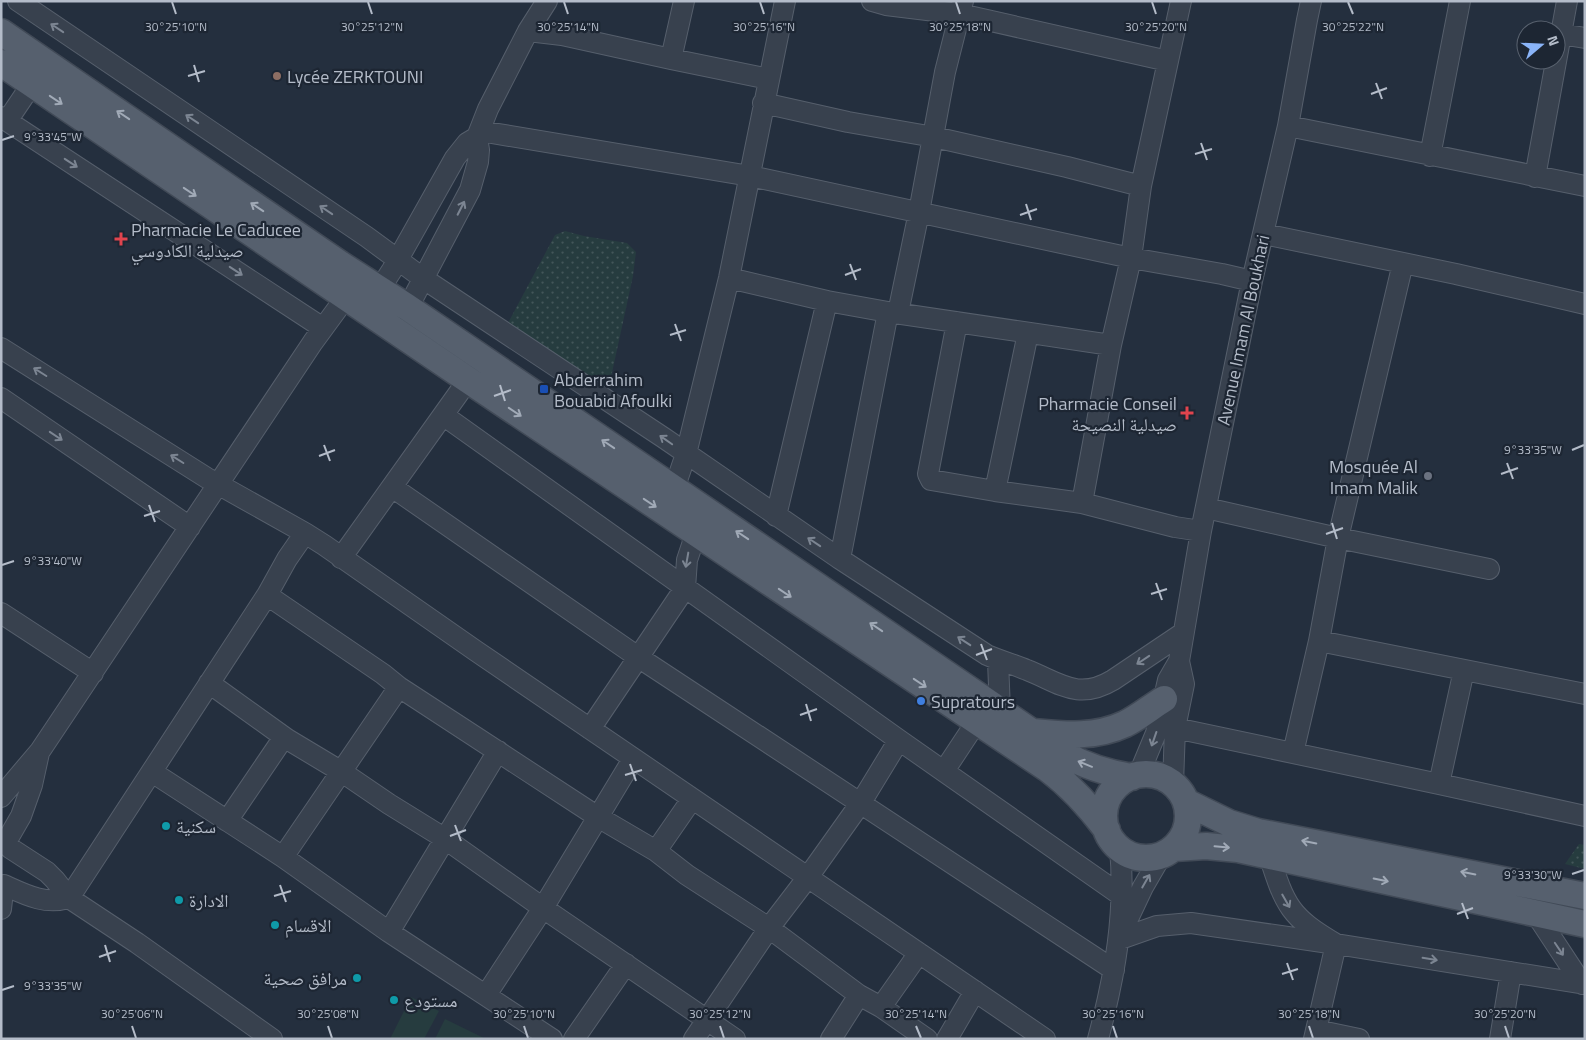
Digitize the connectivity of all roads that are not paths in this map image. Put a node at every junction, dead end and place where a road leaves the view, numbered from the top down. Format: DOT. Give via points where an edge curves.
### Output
graph roads {
  1 [pos="18,1"];
  2 [pos="547,1"];
  3 [pos="684,1"];
  4 [pos="785,1"];
  5 [pos="872,1"];
  6 [pos="1181,1"];
  7 [pos="1312,1"];
  8 [pos="1460,1"];
  9 [pos="1568,1"];
  10 [pos="961,8"];
  11 [pos="1564,20"];
  12 [pos="528,31"];
  13 [pos="1,32"];
  14 [pos="1566,35"];
  15 [pos="1585,38"];
  16 [pos="671,59"];
  17 [pos="1168,61"];
  18 [pos="1,63"];
  19 [pos="1554,70"];
  20 [pos="769,79"];
  21 [pos="32,84"];
  22 [pos="763,103"];
  23 [pos="4,119"];
  24 [pos="1288,126"];
  25 [pos="478,134"];
  26 [pos="934,137"];
  27 [pos="1430,156"];
  28 [pos="750,176"];
  29 [pos="1535,177"];
  30 [pos="1141,186"];
  31 [pos="1585,186"];
  32 [pos="919,212"];
  33 [pos="1264,234"];
  34 [pos="1131,258"];
  35 [pos="398,260"];
  36 [pos="1403,263"];
  37 [pos="729,278"];
  38 [pos="424,279"];
  39 [pos="1252,281"];
  40 [pos="379,289"];
  41 [pos="827,301"];
  42 [pos="356,304"];
  43 [pos="1585,304"];
  44 [pos="407,307"];
  45 [pos="893,313"];
  46 [pos="957,322"];
  47 [pos="323,328"];
  48 [pos="396,331"];
  49 [pos="1028,333"];
  50 [pos="1111,345"];
  51 [pos="1,348"];
  52 [pos="468,380"];
  53 [pos="1,398"];
  54 [pos="443,415"];
  55 [pos="686,454"];
  56 [pos="219,484"];
  57 [pos="392,487"];
  58 [pos="674,489"];
  59 [pos="995,491"];
  60 [pos="1082,503"];
  61 [pos="1206,508"];
  62 [pos="776,516"];
  63 [pos="190,527"];
  64 [pos="1201,531"];
  65 [pos="304,533"];
  66 [pos="696,533"];
  67 [pos="1338,538"];
  68 [pos="341,558"];
  69 [pos="840,559"];
  70 [pos="1489,569"];
  71 [pos="685,588"];
  72 [pos="267,595"];
  73 [pos="1,613"];
  74 [pos="1183,633"];
  75 [pos="1319,641"];
  76 [pos="638,657"];
  77 [pos="1180,660"];
  78 [pos="998,661"];
  79 [pos="1464,670"];
  80 [pos="93,673"];
  81 [pos="209,683"];
  82 [pos="399,687"];
  83 [pos="1585,694"];
  84 [pos="1164,699"];
  85 [pos="1000,712"];
  86 [pos="977,722"];
  87 [pos="1175,728"];
  88 [pos="590,729"];
  89 [pos="1032,732"];
  90 [pos="284,737"];
  91 [pos="899,740"];
  92 [pos="40,751"];
  93 [pos="498,752"];
  94 [pos="1292,753"];
  95 [pos="634,759"];
  96 [pos="944,771"];
  97 [pos="152,772"];
  98 [pos="342,772"];
  99 [pos="1136,775"];
  100 [pos="1439,784"];
  101 [pos="1179,793"];
  102 [pos="1,797"];
  103 [pos="692,799"];
  104 [pos="860,804"];
  105 [pos="1585,816"];
  106 [pos="598,817"];
  107 [pos="227,821"];
  108 [pos="444,838"];
  109 [pos="1113,839"];
  110 [pos="6,843"];
  111 [pos="656,851"];
  112 [pos="1167,852"];
  113 [pos="1269,855"];
  114 [pos="283,857"];
  115 [pos="808,877"];
  116 [pos="2,889"];
  117 [pos="1122,896"];
  118 [pos="1585,896"];
  119 [pos="69,898"];
  120 [pos="543,908"];
  121 [pos="1,909"];
  122 [pos="1536,914"];
  123 [pos="1585,924"];
  124 [pos="769,928"];
  125 [pos="389,932"];
  126 [pos="1120,939"];
  127 [pos="1336,944"];
  128 [pos="919,953"];
  129 [pos="626,964"];
  130 [pos="1114,970"];
  131 [pos="1511,972"];
  132 [pos="1584,984"];
  133 [pos="975,991"];
  134 [pos="486,995"];
  135 [pos="859,996"];
  136 [pos="881,1007"];
  137 [pos="707,1020"];
  138 [pos="1315,1034"];
  139 [pos="272,1039"];
  140 [pos="552,1039"];
  141 [pos="574,1039"];
  142 [pos="694,1039"];
  143 [pos="735,1039"];
  144 [pos="830,1039"];
  145 [pos="927,1039"];
  146 [pos="946,1039"];
  147 [pos="1045,1039"];
  148 [pos="1098,1039"];
  149 [pos="1359,1039"];
  150 [pos="1500,1039"];
  35 -- 1 [label="street, one-way"];
  2 -- 12 [label="street"];
  3 -- 16 [label="street"];
  4 -- 20 [label="street"];
  5 -- 10 [label="street" via="886,5"];
  6 -- 17 [label="street"];
  7 -- 24 [label="street, Avenue Imam Al Boukhari"];
  8 -- 27 [label="street"];
  9 -- 11 [label="street"];
  10 -- 17 [label="street"];
  10 -- 26 [label="street"];
  12 -- 16 [label="street" via="562,35"];
  12 -- 25 [label="street"];
  40 -- 13 [label="main road, one-way"];
  14 -- 15 [label="street"];
  16 -- 20 [label="street"];
  17 -- 30 [label="street"];
  18 -- 21 [label="main road"];
  19 -- 29 [label="street"];
  20 -- 22 [label="street"];
  21 -- 23 [label="street"];
  21 -- 42 [label="main road, one-way"];
  22 -- 26 [label="street"];
  22 -- 28 [label="street"];
  23 -- 47 [label="street, one-way"];
  24 -- 27 [label="street"];
  24 -- 33 [label="street, Avenue Imam Al Boukhari"];
  25 -- 28 [label="street"];
  25 -- 35 [label="street" via="455,158"];
  38 -- 25 [label="street, one-way" via="470,190 478,162"];
  26 -- 30 [label="street"];
  26 -- 32 [label="street"];
  27 -- 29 [label="street"];
  28 -- 32 [label="street"];
  28 -- 37 [label="street"];
  29 -- 31 [label="street"];
  30 -- 34 [label="street"];
  32 -- 34 [label="street"];
  32 -- 45 [label="street"];
  33 -- 36 [label="street"];
  33 -- 39 [label="street, Avenue Imam Al Boukhari"];
  34 -- 39 [label="street"];
  34 -- 50 [label="street"];
  35 -- 38 [label="street"];
  35 -- 40 [label="street"];
  36 -- 43 [label="street"];
  36 -- 67 [label="street"];
  37 -- 41 [label="street"];
  37 -- 55 [label="street"];
  38 -- 44 [label="street"];
  55 -- 38 [label="street, one-way"];
  39 -- 61 [label="street, Avenue Imam Al Boukhari"];
  40 -- 42 [label="street"];
  40 -- 44 [label="main road"];
  41 -- 45 [label="street"];
  41 -- 62 [label="street"];
  42 -- 47 [label="street"];
  42 -- 48 [label="main road"];
  44 -- 48 [label="street"];
  58 -- 44 [label="main road, one-way"];
  45 -- 46 [label="street"];
  45 -- 69 [label="street"];
  46 -- 49 [label="street"];
  46 -- 59 [label="street" via="928,476 932,481"];
  47 -- 56 [label="street"];
  48 -- 52 [label="main road"];
  49 -- 50 [label="street"];
  49 -- 59 [label="street"];
  50 -- 60 [label="street"];
  56 -- 51 [label="street, one-way"];
  52 -- 54 [label="street"];
  52 -- 66 [label="main road, one-way"];
  53 -- 63 [label="street, one-way"];
  54 -- 57 [label="street"];
  54 -- 71 [label="street"];
  55 -- 58 [label="street"];
  55 -- 62 [label="street"];
  56 -- 63 [label="street"];
  56 -- 65 [label="street"];
  57 -- 68 [label="street"];
  57 -- 76 [label="street"];
  85 -- 58 [label="main road, one-way"];
  59 -- 60 [label="street"];
  60 -- 64 [label="street"];
  61 -- 64 [label="street, Avenue Imam Al Boukhari"];
  61 -- 67 [label="street"];
  69 -- 62 [label="street, one-way"];
  63 -- 80 [label="street"];
  64 -- 74 [label="street, Avenue Imam Al Boukhari"];
  65 -- 68 [label="street"];
  65 -- 72 [label="street"];
  66 -- 71 [label="street, one-way" via="687,560"];
  66 -- 86 [label="main road, one-way"];
  67 -- 70 [label="street"];
  67 -- 75 [label="street"];
  68 -- 88 [label="street"];
  78 -- 69 [label="street, one-way"];
  71 -- 76 [label="street"];
  71 -- 91 [label="street"];
  72 -- 81 [label="street"];
  72 -- 82 [label="street"];
  73 -- 80 [label="street"];
  74 -- 77 [label="street, Avenue Imam Al Boukhari"];
  74 -- 78 [label="street, one-way" via="1102,687 1089,690 1075,690"];
  75 -- 79 [label="street"];
  75 -- 94 [label="street"];
  76 -- 88 [label="street"];
  76 -- 104 [label="street"];
  77 -- 84 [label="street, Avenue Imam Al Boukhari" via="1168,680"];
  77 -- 87 [label="street, Avenue Imam Al Boukhari" via="1184,684"];
  78 -- 85 [label="street"];
  79 -- 83 [label="street"];
  79 -- 100 [label="street"];
  80 -- 92 [label="street"];
  81 -- 90 [label="street"];
  81 -- 97 [label="street"];
  82 -- 93 [label="street"];
  82 -- 98 [label="street"];
  84 -- 89 [label="main road" via="1109,730 1074,736"];
  84 -- 99 [label="street, Avenue Imam Al Boukhari, one-way" via="1156,733"];
  85 -- 89 [label="main road"];
  86 -- 96 [label="street"];
  86 -- 109 [label="main road" via="1067,783"];
  87 -- 94 [label="street"];
  87 -- 101 [label="street, Avenue Imam Al Boukhari"];
  88 -- 95 [label="street"];
  99 -- 89 [label="main road, one-way" via="1104,771 1076,761"];
  90 -- 98 [label="street"];
  90 -- 107 [label="street"];
  91 -- 96 [label="street"];
  91 -- 104 [label="street"];
  92 -- 102 [label="street"];
  92 -- 110 [label="street" via="21,816"];
  93 -- 106 [label="street"];
  93 -- 108 [label="street"];
  94 -- 100 [label="street"];
  95 -- 103 [label="street"];
  95 -- 106 [label="street"];
  96 -- 117 [label="street"];
  97 -- 107 [label="street"];
  97 -- 119 [label="street"];
  98 -- 108 [label="street"];
  98 -- 114 [label="street"];
  99 -- 101 [label="main road" via="1164,778"];
  99 -- 109 [label="main road" via="1122,782 1108,798 1105,809"];
  100 -- 105 [label="street"];
  101 -- 112 [label="main road" via="1188,812 1188,823 1184,834"];
  118 -- 101 [label="main road, one-way" via="1258,832 1229,823"];
  103 -- 111 [label="street"];
  103 -- 115 [label="street"];
  104 -- 115 [label="street"];
  104 -- 130 [label="street"];
  106 -- 111 [label="street"];
  106 -- 120 [label="street"];
  107 -- 114 [label="street"];
  108 -- 120 [label="street"];
  108 -- 125 [label="street"];
  109 -- 112 [label="main road" via="1129,854 1139,858"];
  109 -- 117 [label="street"];
  110 -- 116 [label="street" via="14,865"];
  110 -- 119 [label="street" via="47,872"];
  111 -- 124 [label="street"];
  112 -- 113 [label="main road, one-way" via="1190,846 1222,847"];
  126 -- 112 [label="street, one-way" via="1136,900"];
  113 -- 122 [label="main road, one-way"];
  113 -- 127 [label="street, one-way" via="1284,899 1298,918"];
  114 -- 125 [label="street"];
  115 -- 124 [label="street"];
  115 -- 128 [label="street"];
  116 -- 119 [label="street" via="41,900"];
  116 -- 121 [label="street"];
  117 -- 126 [label="street"];
  119 -- 139 [label="street"];
  120 -- 129 [label="street"];
  120 -- 134 [label="street"];
  122 -- 123 [label="main road"];
  122 -- 132 [label="street, one-way"];
  124 -- 135 [label="street"];
  124 -- 137 [label="street"];
  125 -- 134 [label="street"];
  126 -- 127 [label="street" via="1157,926 1191,922"];
  126 -- 130 [label="street"];
  127 -- 131 [label="street, one-way"];
  127 -- 138 [label="street"];
  128 -- 133 [label="street"];
  128 -- 136 [label="street"];
  129 -- 137 [label="street"];
  129 -- 141 [label="street"];
  130 -- 148 [label="street"];
  131 -- 132 [label="street"];
  131 -- 150 [label="street"];
  133 -- 146 [label="street"];
  133 -- 147 [label="street"];
  134 -- 140 [label="street"];
  135 -- 136 [label="street"];
  135 -- 144 [label="street"];
  136 -- 145 [label="street"];
  137 -- 142 [label="street"];
  137 -- 143 [label="street"];
  138 -- 149 [label="street"];
}
